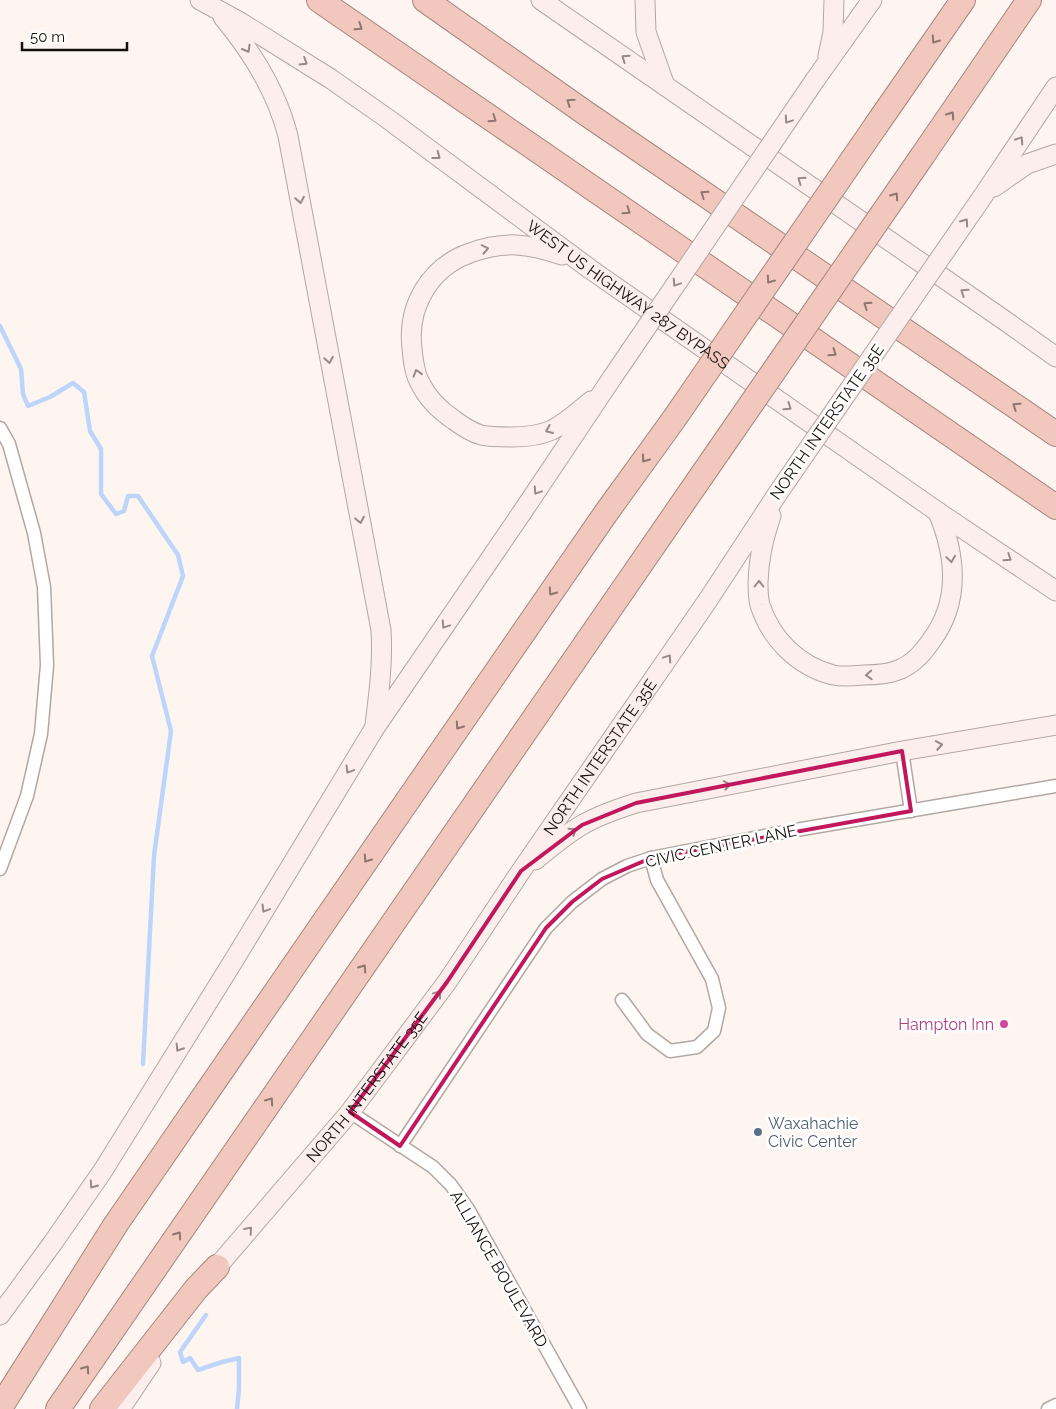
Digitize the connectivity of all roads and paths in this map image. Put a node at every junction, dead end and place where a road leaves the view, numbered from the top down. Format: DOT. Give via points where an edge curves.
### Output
graph roads {
  1 [pos="200,0"];
  2 [pos="319,0"];
  3 [pos="425,0"];
  4 [pos="541,0"];
  5 [pos="645,0"];
  6 [pos="834,0"];
  7 [pos="872,0"];
  8 [pos="963,0"];
  9 [pos="1029,0"];
  10 [pos="218,10"];
  11 [pos="827,62"];
  12 [pos="665,86"];
  13 [pos="1056,87"];
  14 [pos="1056,154"];
  15 [pos="984,196"];
  16 [pos="590,269"];
  17 [pos="1004,320"];
  18 [pos="1056,340"];
  19 [pos="1056,357"];
  20 [pos="608,384"];
  21 [pos="0,428"];
  22 [pos="1056,434"];
  23 [pos="778,493"];
  24 [pos="1056,507"];
  25 [pos="938,512"];
  26 [pos="1056,591"];
  27 [pos="1056,725"];
  28 [pos="374,729"];
  29 [pos="902,751"];
  30 [pos="1056,786"];
  31 [pos="911,811"];
  32 [pos="651,858"];
  33 [pos="0,869"];
  34 [pos="520,871"];
  35 [pos="622,1000"];
  36 [pos="350,1112"];
  37 [pos="400,1146"];
  38 [pos="217,1267"];
  39 [pos="0,1315"];
  40 [pos="1056,1404"];
  41 [pos="0,1408"];
  42 [pos="58,1409"];
  43 [pos="102,1409"];
  44 [pos="120,1409"];
  45 [pos="580,1409"];
  46 [pos="1048,1409"];
  1 -- 10 [label="main road, WEST US HIGHWAY 287 BYPASS"];
  2 -- 24 [label="highway, one-way"];
  22 -- 3 [label="highway, one-way"];
  12 -- 4 [label="main road, one-way"];
  5 -- 12 [label="main road" via="646,32"];
  6 -- 11 [label="main road" via="833,32"];
  7 -- 11 [label="main road"];
  8 -- 41 [label="highway, one-way, bridge" via="116,1224"];
  42 -- 9 [label="highway, one-way, bridge"];
  10 -- 16 [label="main road, WEST US HIGHWAY 287 BYPASS, one-way" via="348,91"];
  10 -- 28 [label="main road, one-way" via="243,41 271,89 288,136 381,630 382,671"];
  11 -- 20 [label="main road, one-way, bridge"];
  17 -- 12 [label="main road, one-way"];
  15 -- 13 [label="main road, NORTH INTERSTATE 35E, one-way"];
  14 -- 15 [label="main road" via="1027,164"];
  23 -- 15 [label="main road, NORTH INTERSTATE 35E, one-way, bridge"];
  20 -- 16 [label="main road, one-way" via="550,431 526,437 481,435 438,408 419,380 413,359 411,328 420,294 436,273 454,259 508,244 533,246"];
  16 -- 25 [label="main road, WEST US HIGHWAY 287 BYPASS, one-way"];
  17 -- 18 [label="main road"];
  17 -- 19 [label="main road"];
  20 -- 28 [label="main road, one-way"];
  21 -- 33 [label="street" via="9,444 34,533 44,587 47,665 41,734 28,796"];
  25 -- 23 [label="main road, one-way" via="949,543 953,582 948,609 937,634 923,653 901,669 874,675 836,675 809,665 786,649 770,629 760,604 760,555"];
  34 -- 23 [label="main road, NORTH INTERSTATE 35E, one-way" via="708,600"];
  25 -- 26 [label="main road, WEST US HIGHWAY 287 BYPASS, one-way"];
  29 -- 27 [label="main road, one-way"];
  28 -- 39 [label="main road, one-way" via="102,1172"];
  29 -- 31 [label="street"];
  34 -- 29 [label="main road, one-way" via="582,825 636,803"];
  30 -- 31 [label="street, CIVIC CENTER LANE"];
  31 -- 32 [label="street, CIVIC CENTER LANE"];
  32 -- 35 [label="street" via="656,880 712,979 719,1008 714,1032 698,1047 670,1051 647,1034"];
  32 -- 37 [label="street, CIVIC CENTER LANE" via="602,879 546,928"];
  36 -- 34 [label="main road, NORTH INTERSTATE 35E, one-way" via="448,982"];
  36 -- 37 [label="street, ALLIANCE BOULEVARD"];
  38 -- 36 [label="main road, NORTH INTERSTATE 35E, one-way"];
  37 -- 45 [label="street, ALLIANCE BOULEVARD" via="433,1167 468,1209"];
  38 -- 43 [label="highway"];
  38 -- 44 [label="main road, NORTH INTERSTATE 35E"];
  40 -- 46 [label="street"];
}
